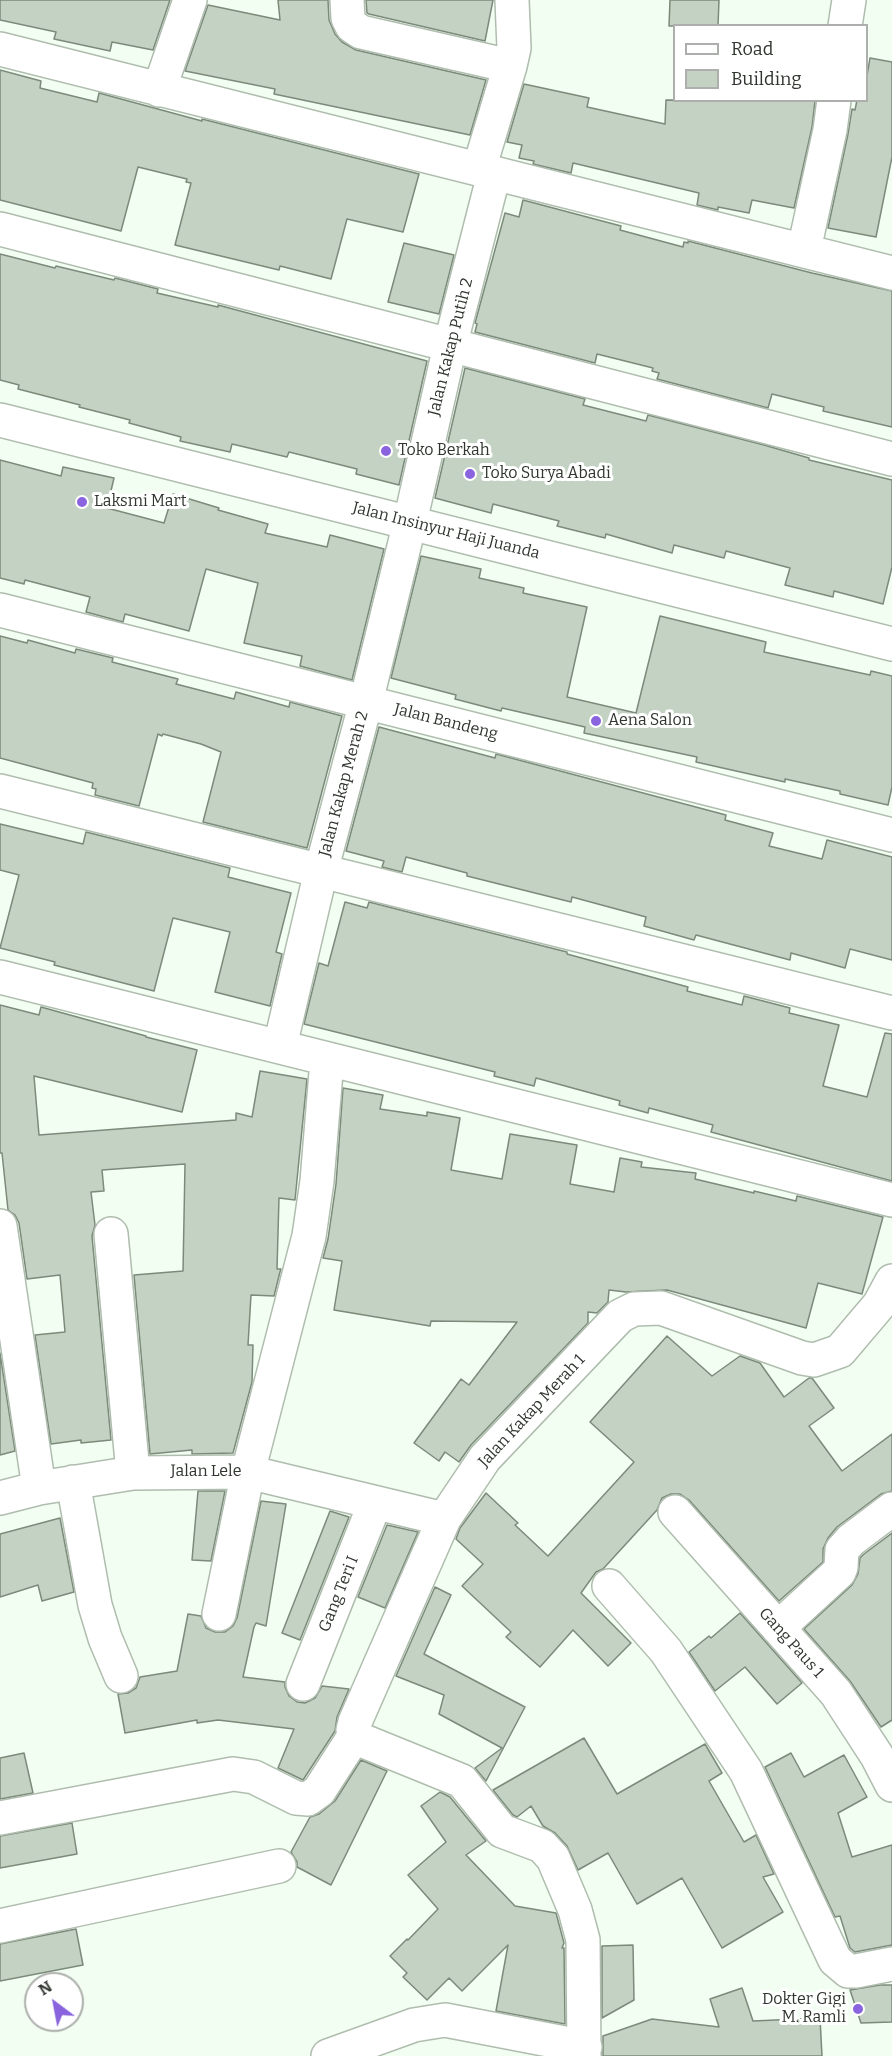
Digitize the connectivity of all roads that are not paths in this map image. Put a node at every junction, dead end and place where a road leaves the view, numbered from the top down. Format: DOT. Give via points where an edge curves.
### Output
graph roads {
  1 [pos="190,0"];
  2 [pos="347,0"];
  3 [pos="512,0"];
  4 [pos="849,0"];
  5 [pos="845,24"];
  6 [pos="0,49"];
  7 [pos="510,66"];
  8 [pos="159,90"];
  9 [pos="834,102"];
  10 [pos="487,172"];
  11 [pos="0,229"];
  12 [pos="804,250"];
  13 [pos="892,273"];
  14 [pos="450,346"];
  15 [pos="0,420"];
  16 [pos="892,459"];
  17 [pos="410,522"];
  18 [pos="0,610"];
  19 [pos="892,644"];
  20 [pos="366,702"];
  21 [pos="0,790"];
  22 [pos="892,835"];
  23 [pos="321,871"];
  24 [pos="0,977"];
  25 [pos="892,1012"];
  26 [pos="280,1046"];
  27 [pos="327,1060"];
  28 [pos="892,1200"];
  29 [pos="0,1226"];
  30 [pos="111,1234"];
  31 [pos="892,1281"];
  32 [pos="248,1472"];
  33 [pos="133,1473"];
  34 [pos="73,1482"];
  35 [pos="39,1488"];
  36 [pos="0,1498"];
  37 [pos="375,1503"];
  38 [pos="892,1509"];
  39 [pos="675,1512"];
  40 [pos="444,1519"];
  41 [pos="609,1586"];
  42 [pos="219,1614"];
  43 [pos="778,1628"];
  44 [pos="121,1676"];
  45 [pos="303,1684"];
  46 [pos="355,1735"];
  47 [pos="892,1785"];
  48 [pos="0,1818"];
  49 [pos="279,1866"];
  50 [pos="0,1926"];
  51 [pos="892,1964"];
  52 [pos="584,2052"];
  53 [pos="328,2056"];
  1 -- 8 [label="street"];
  2 -- 7 [label="street" via="348,18 361,32"];
  3 -- 7 [label="street, Jalan Kakap Putih 2" via="514,48"];
  4 -- 5 [label="street"];
  6 -- 8 [label="street"];
  7 -- 10 [label="street, Jalan Kakap Putih 2"];
  8 -- 10 [label="street"];
  9 -- 12 [label="street"];
  10 -- 12 [label="street"];
  10 -- 14 [label="street, Jalan Kakap Putih 2"];
  11 -- 14 [label="street"];
  12 -- 13 [label="street"];
  14 -- 16 [label="street"];
  14 -- 17 [label="street, Jalan Kakap Putih 2"];
  15 -- 17 [label="street, Jalan Insinyur Haji Juanda"];
  17 -- 19 [label="street, Jalan Insinyur Haji Juanda"];
  17 -- 20 [label="street, Jalan Kakap Merah 2"];
  18 -- 20 [label="street, Jalan Bandeng"];
  20 -- 22 [label="street, Jalan Bandeng"];
  20 -- 23 [label="street, Jalan Kakap Merah 2"];
  21 -- 23 [label="street"];
  23 -- 25 [label="street"];
  23 -- 26 [label="street, Jalan Kakap Merah 2"];
  24 -- 26 [label="street"];
  26 -- 27 [label="street"];
  27 -- 28 [label="street"];
  27 -- 32 [label="street" via="309,1236"];
  29 -- 35 [label="street"];
  30 -- 33 [label="street"];
  31 -- 40 [label="street, Jalan Kakap Merah 1" via="879,1305 840,1351 814,1360 661,1308 634,1310 621,1316 485,1458"];
  32 -- 33 [label="street, Jalan Lele"];
  32 -- 37 [label="street, Jalan Lele"];
  32 -- 42 [label="street"];
  33 -- 34 [label="street, Jalan Lele"];
  34 -- 35 [label="street, Jalan Lele"];
  34 -- 44 [label="street" via="95,1605"];
  35 -- 36 [label="street, Jalan Lele"];
  37 -- 40 [label="street, Jalan Lele"];
  37 -- 45 [label="street, Gang Teri I"];
  38 -- 43 [label="street" via="851,1540 842,1550 839,1572"];
  39 -- 43 [label="street, Gang Paus 1"];
  40 -- 46 [label="street, Jalan Kakap Merah 1" via="355,1722"];
  41 -- 51 [label="street" via="666,1651 746,1771 835,1960 848,1971"];
  43 -- 47 [label="street, Gang Paus 1" via="836,1694"];
  46 -- 48 [label="street, Jalan Kakap Merah 1" via="320,1791 308,1799 296,1798 254,1777 233,1774"];
  46 -- 52 [label="street" via="462,1781 502,1831 549,1851 575,1910 583,1940"];
  49 -- 50 [label="street"];
  52 -- 53 [label="street" via="445,2020 414,2025"];
}
